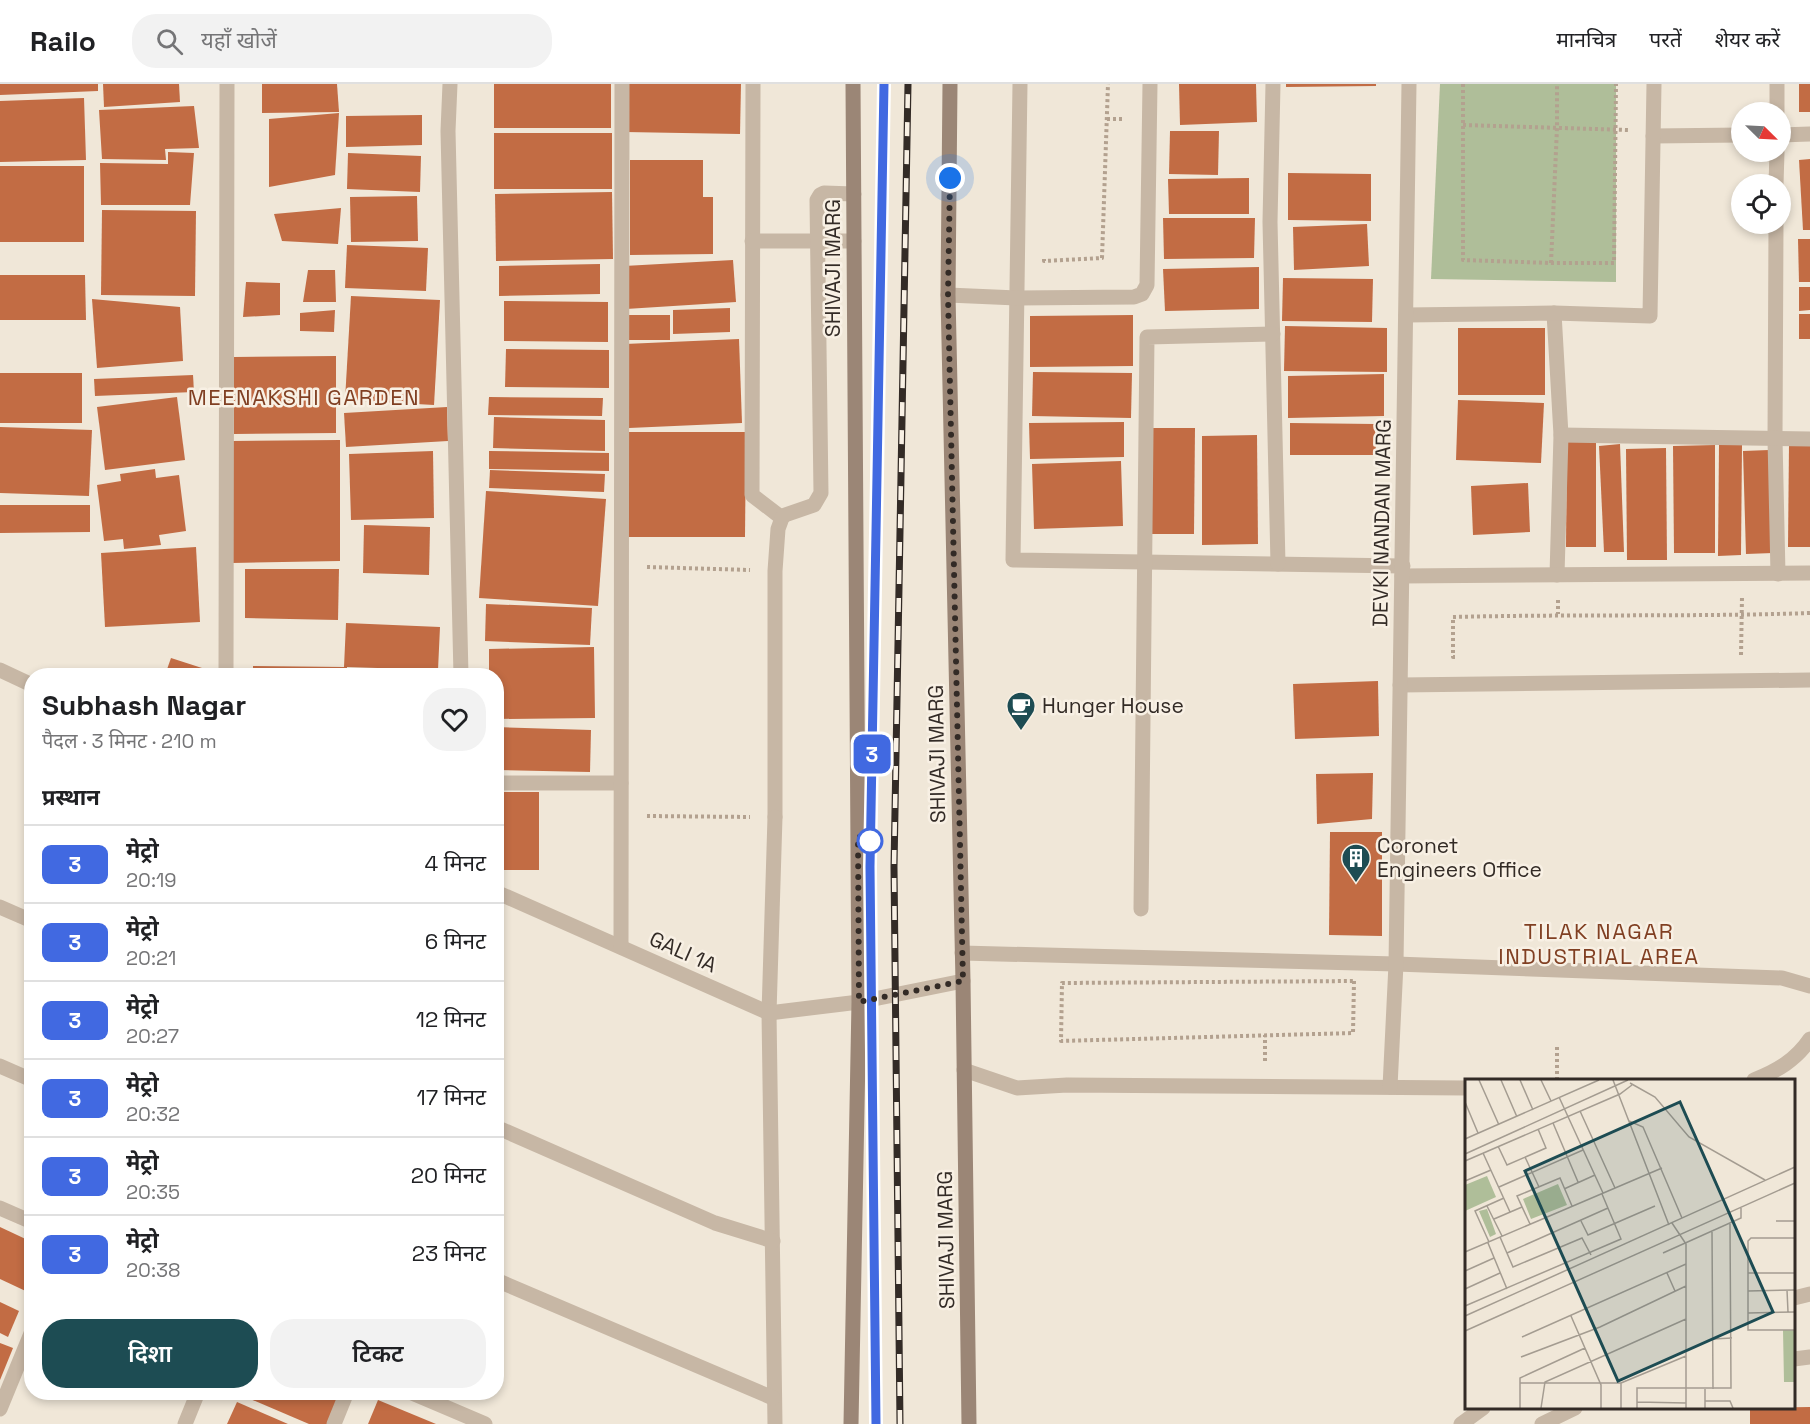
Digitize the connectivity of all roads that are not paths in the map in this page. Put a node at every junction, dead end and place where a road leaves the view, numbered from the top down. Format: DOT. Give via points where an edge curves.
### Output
graph roads {
  1 [pos="226,84"];
  2 [pos="450,84"];
  3 [pos="622,84"];
  4 [pos="753,84"];
  5 [pos="853,84"];
  6 [pos="950,84"];
  7 [pos="1020,84"];
  8 [pos="1150,84"];
  9 [pos="1273,84"];
  10 [pos="1409,84"];
  11 [pos="1654,84"];
  12 [pos="1777,84"];
  13 [pos="1777,102"];
  14 [pos="1810,134"];
  15 [pos="1731,135"];
  16 [pos="1791,135"];
  17 [pos="1653,136"];
  18 [pos="854,194"];
  19 [pos="1776,234"];
  20 [pos="753,240"];
  21 [pos="854,241"];
  22 [pos="818,242"];
  23 [pos="948,295"];
  24 [pos="1017,298"];
  25 [pos="1554,313"];
  26 [pos="1406,315"];
  27 [pos="1273,334"];
  28 [pos="1561,435"];
  29 [pos="1775,439"];
  30 [pos="1810,439"];
  31 [pos="782,518"];
  32 [pos="1144,562"];
  33 [pos="1278,564"];
  34 [pos="1403,571"];
  35 [pos="1810,573"];
  36 [pos="1778,574"];
  37 [pos="1557,575"];
  38 [pos="226,668"];
  39 [pos="461,668"];
  40 [pos="0,670"];
  41 [pos="1810,680"];
  42 [pos="24,681"];
  43 [pos="1400,685"];
  44 [pos="504,783"];
  45 [pos="621,783"];
  46 [pos="504,896"];
  47 [pos="0,907"];
  48 [pos="1141,909"];
  49 [pos="24,918"];
  50 [pos="621,947"];
  51 [pos="962,954"];
  52 [pos="1396,964"];
  53 [pos="963,981"];
  54 [pos="1810,986"];
  55 [pos="859,1002"];
  56 [pos="770,1013"];
  57 [pos="1810,1039"];
  58 [pos="0,1066"];
  59 [pos="964,1070"];
  60 [pos="24,1076"];
  61 [pos="1756,1079"];
  62 [pos="1390,1087"];
  63 [pos="1465,1088"];
  64 [pos="504,1131"];
  65 [pos="0,1208"];
  66 [pos="24,1218"];
  67 [pos="773,1241"];
  68 [pos="504,1283"];
  69 [pos="1810,1294"];
  70 [pos="1795,1298"];
  71 [pos="24,1350"];
  72 [pos="1810,1356"];
  73 [pos="1795,1359"];
  74 [pos="773,1398"];
  75 [pos="195,1400"];
  76 [pos="344,1400"];
  77 [pos="429,1400"];
  78 [pos="0,1409"];
  79 [pos="1480,1409"];
  80 [pos="1571,1409"];
  81 [pos="185,1424"];
  82 [pos="334,1424"];
  83 [pos="485,1424"];
  84 [pos="775,1424"];
  85 [pos="851,1424"];
  86 [pos="969,1424"];
  87 [pos="1461,1424"];
  88 [pos="1542,1424"];
  1 -- 38 [label="street"];
  2 -- 39 [label="street"];
  3 -- 45 [label="street"];
  4 -- 20 [label="street"];
  5 -- 18 [label="main road, SHIVAJI MARG"];
  6 -- 23 [label="main road, SHIVAJI MARG"];
  7 -- 24 [label="street"];
  8 -- 24 [label="street" via="1148,285 1134,297"];
  9 -- 27 [label="street"];
  10 -- 26 [label="street, DEVKI NANDAN MARG"];
  11 -- 17 [label="street"];
  12 -- 13 [label="street"];
  14 -- 16 [label="street"];
  15 -- 17 [label="street"];
  17 -- 25 [label="street" via="1650,316"];
  18 -- 21 [label="main road, SHIVAJI MARG"];
  18 -- 22 [label="street" via="820,195"];
  19 -- 29 [label="street"];
  20 -- 22 [label="street"];
  20 -- 31 [label="street" via="752,495"];
  21 -- 22 [label="street"];
  21 -- 55 [label="main road, SHIVAJI MARG"];
  22 -- 31 [label="street" via="821,493 818,502"];
  23 -- 24 [label="street"];
  23 -- 51 [label="main road, SHIVAJI MARG"];
  24 -- 32 [label="street" via="1013,561"];
  25 -- 26 [label="street"];
  25 -- 28 [label="street"];
  26 -- 34 [label="street, DEVKI NANDAN MARG"];
  27 -- 32 [label="street" via="1147,337"];
  27 -- 33 [label="street"];
  28 -- 29 [label="street"];
  28 -- 37 [label="street"];
  29 -- 30 [label="street"];
  29 -- 36 [label="street"];
  31 -- 56 [label="street" via="775,571"];
  32 -- 33 [label="street"];
  32 -- 48 [label="street"];
  33 -- 34 [label="street"];
  34 -- 37 [label="street"];
  34 -- 43 [label="street, DEVKI NANDAN MARG"];
  35 -- 36 [label="street"];
  36 -- 37 [label="street"];
  40 -- 42 [label="street"];
  41 -- 43 [label="street"];
  43 -- 52 [label="street, DEVKI NANDAN MARG"];
  44 -- 45 [label="street"];
  45 -- 50 [label="street"];
  46 -- 50 [label="street, GALI 1A"];
  47 -- 49 [label="street"];
  50 -- 56 [label="street, GALI 1A"];
  51 -- 52 [label="street"];
  51 -- 53 [label="main road, SHIVAJI MARG"];
  52 -- 54 [label="street" via="1782,978"];
  52 -- 62 [label="street, DEVKI NANDAN MARG"];
  53 -- 55 [label="street"];
  53 -- 59 [label="main road, SHIVAJI MARG"];
  55 -- 56 [label="street"];
  55 -- 85 [label="main road, SHIVAJI MARG"];
  56 -- 67 [label="street"];
  57 -- 61 [label="street" via="1781,1069"];
  58 -- 60 [label="street"];
  59 -- 62 [label="street" via="1017,1088"];
  59 -- 86 [label="main road, SHIVAJI MARG"];
  62 -- 63 [label="street"];
  64 -- 67 [label="street" via="715,1223"];
  65 -- 66 [label="street"];
  67 -- 74 [label="street"];
  68 -- 74 [label="street"];
  69 -- 70 [label="street"];
  71 -- 78 [label="street"];
  72 -- 73 [label="street"];
  74 -- 84 [label="street"];
  75 -- 81 [label="street"];
  76 -- 82 [label="street"];
  77 -- 83 [label="street"];
  79 -- 87 [label="street"];
  80 -- 88 [label="street"];
}
